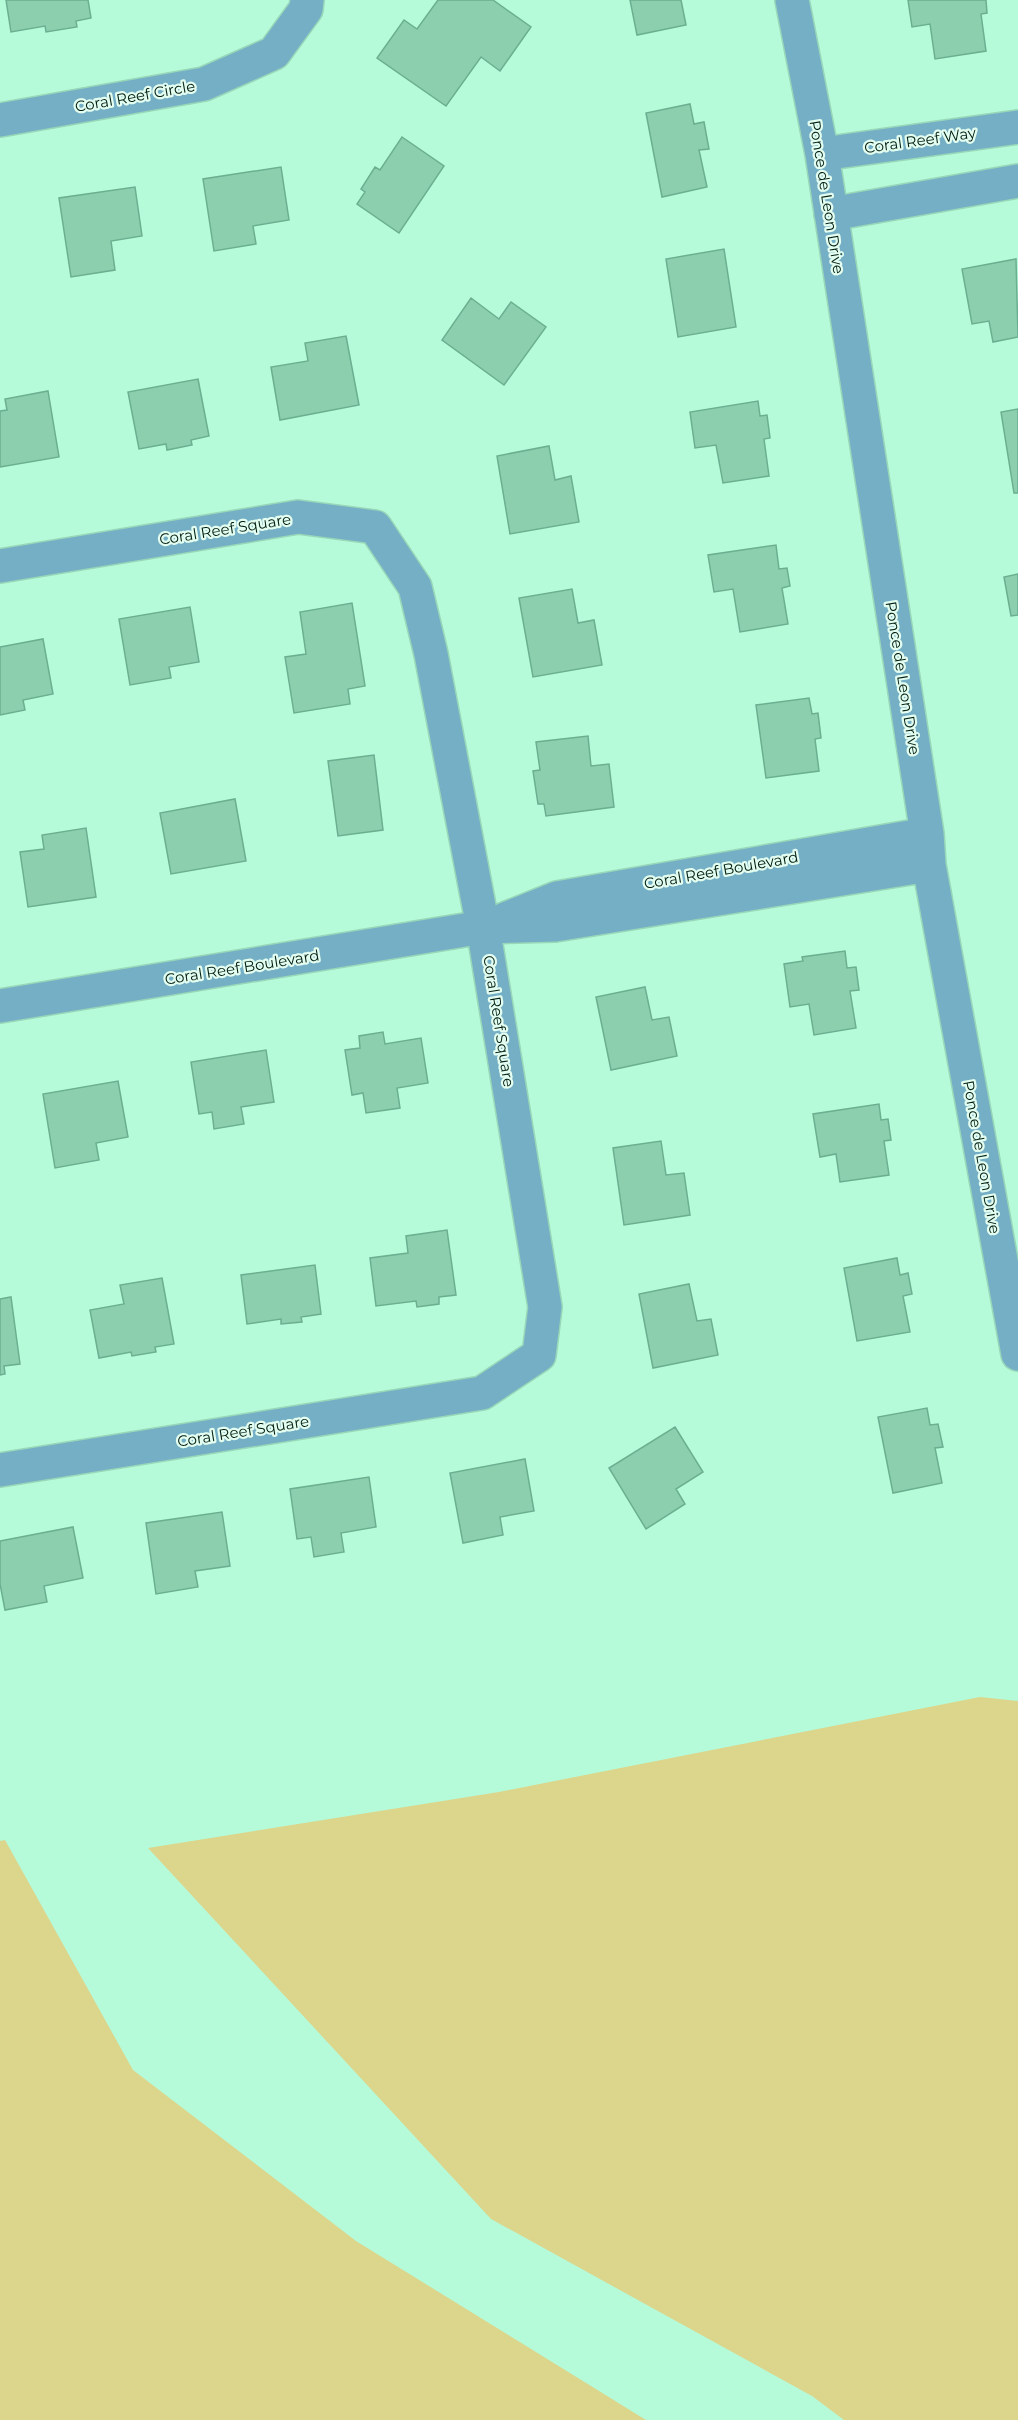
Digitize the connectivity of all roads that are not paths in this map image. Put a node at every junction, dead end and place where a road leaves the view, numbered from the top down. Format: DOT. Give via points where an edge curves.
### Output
graph roads {
  1 [pos="307,0"];
  2 [pos="792,0"];
  3 [pos="0,120"];
  4 [pos="1018,127"];
  5 [pos="822,154"];
  6 [pos="1018,181"];
  7 [pos="831,214"];
  8 [pos="0,566"];
  9 [pos="928,850"];
  10 [pos="483,927"];
  11 [pos="0,1006"];
  12 [pos="1018,1354"];
  13 [pos="0,1470"];
  1 -- 3 [label="street, Coral Reef Circle" via="306,9 274,53 204,84"];
  2 -- 5 [label="street, Ponce de Leon Drive"];
  4 -- 5 [label="street, Coral Reef Way"];
  5 -- 7 [label="street, Ponce de Leon Drive"];
  6 -- 7 [label="street"];
  7 -- 9 [label="street, Ponce de Leon Drive"];
  8 -- 10 [label="street, Coral Reef Square" via="298,517 375,528 415,587"];
  9 -- 10 [label="street, Coral Reef Boulevard" via="557,898"];
  9 -- 12 [label="street, Ponce de Leon Drive"];
  10 -- 11 [label="street, Coral Reef Boulevard"];
  10 -- 13 [label="street, Coral Reef Square" via="545,1307 538,1355 482,1393"];
}
